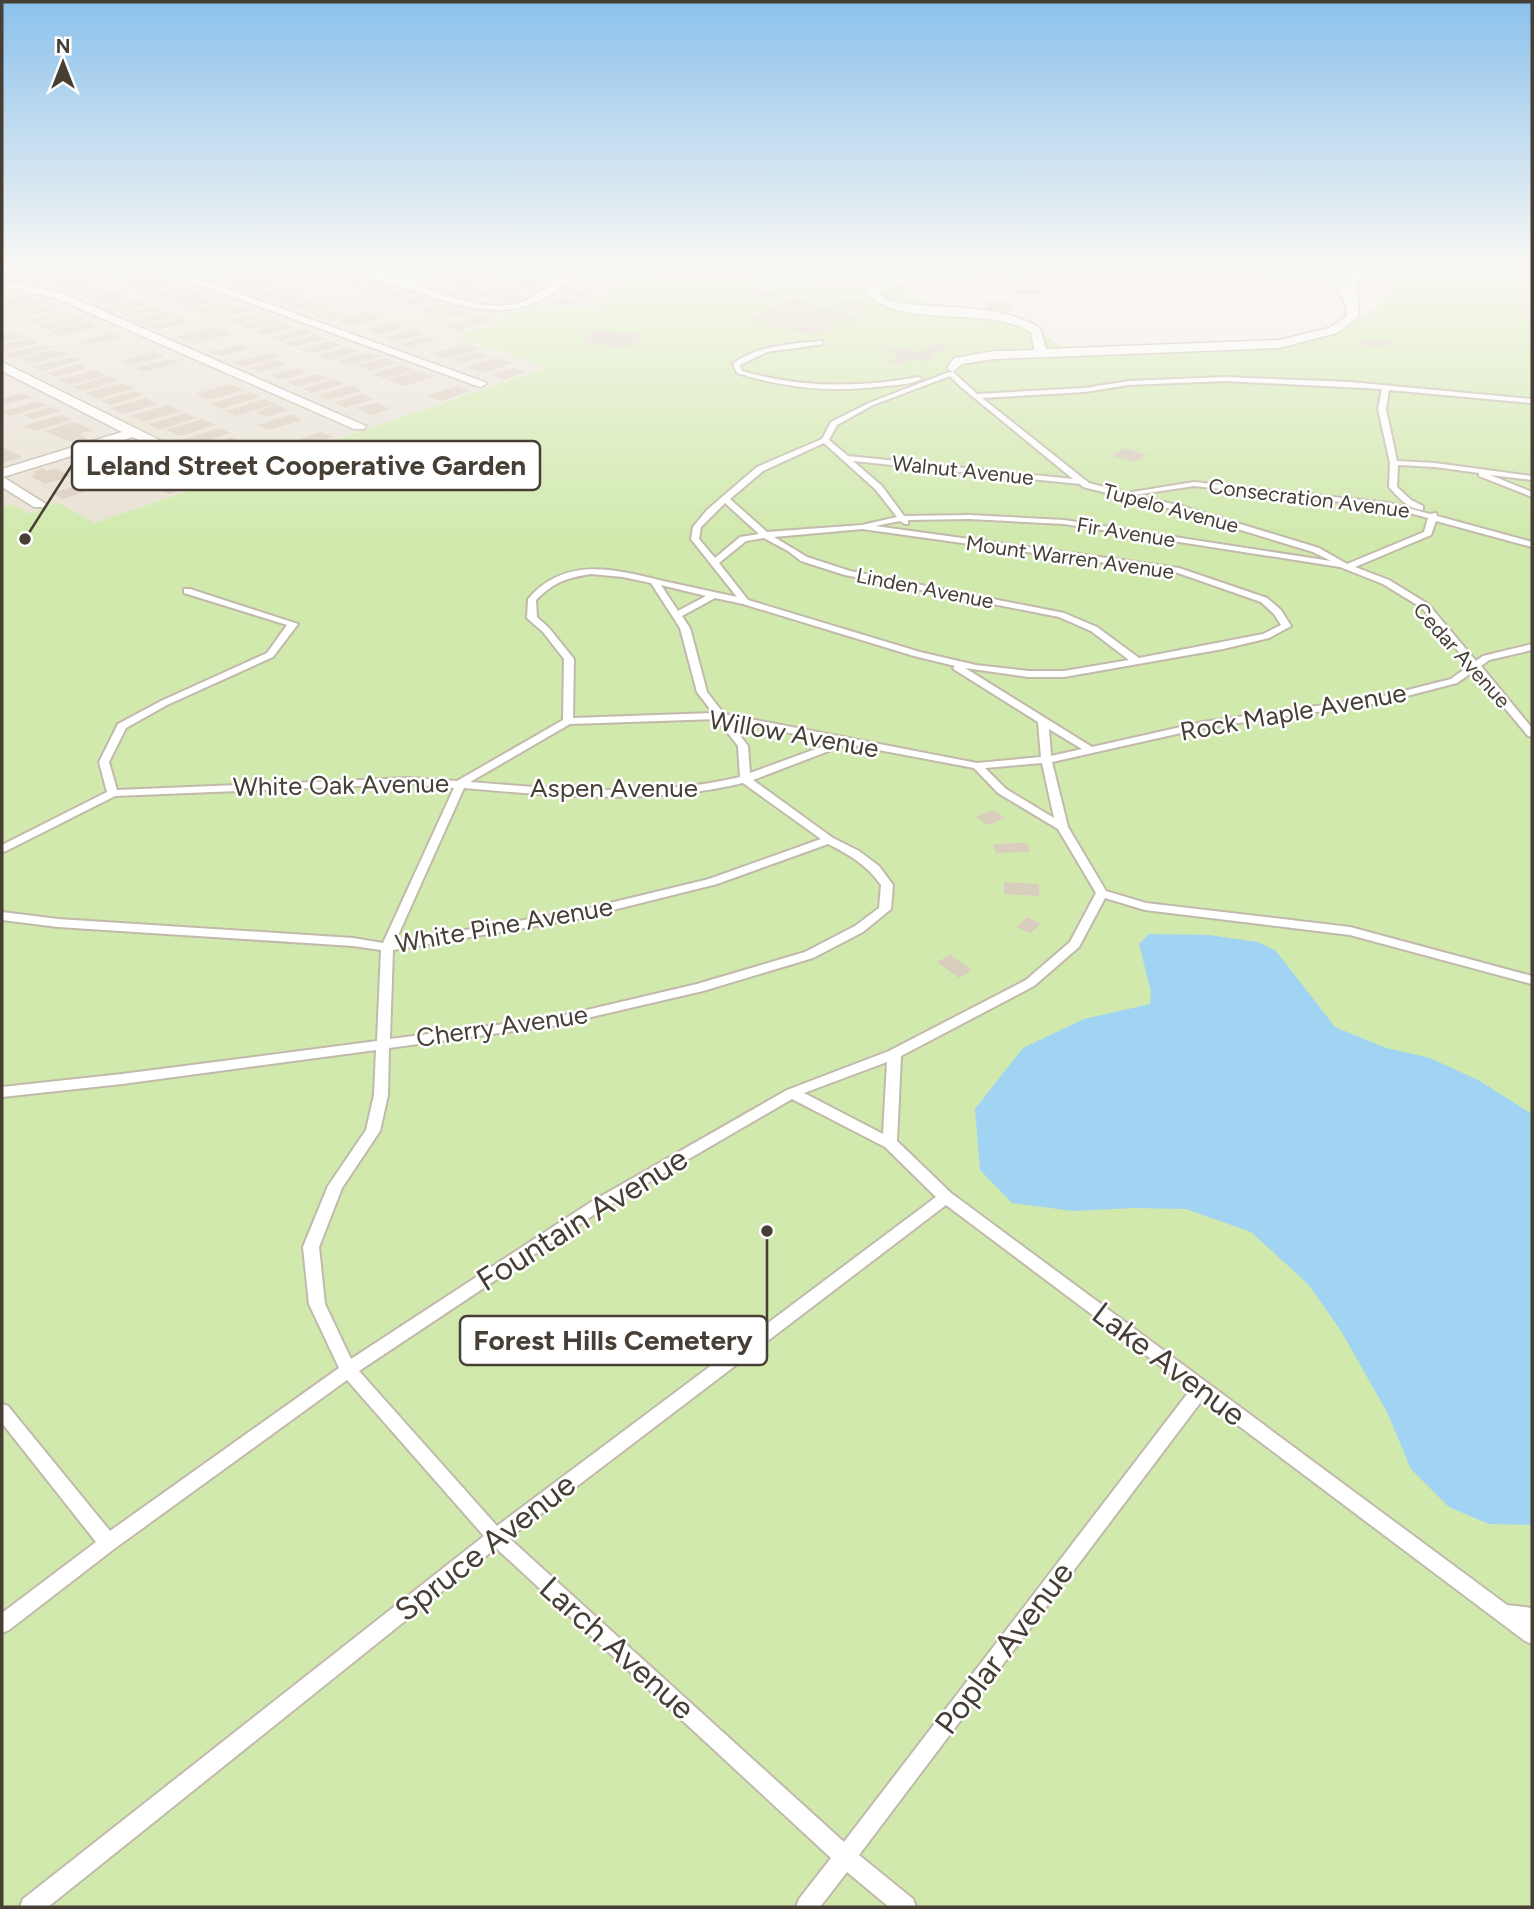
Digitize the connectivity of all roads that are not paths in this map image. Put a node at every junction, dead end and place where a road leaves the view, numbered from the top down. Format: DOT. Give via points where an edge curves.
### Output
graph roads {
  1 [pos="199,356"];
  2 [pos="406,356"];
  3 [pos="747,356"];
  4 [pos="997,356"];
  5 [pos="2,366"];
  6 [pos="952,370"];
  7 [pos="481,383"];
  8 [pos="1385,387"];
  9 [pos="978,396"];
  10 [pos="1532,401"];
  11 [pos="359,426"];
  12 [pos="132,433"];
  13 [pos="825,440"];
  14 [pos="844,458"];
  15 [pos="1394,463"];
  16 [pos="1472,469"];
  17 [pos="2,473"];
  18 [pos="217,474"];
  19 [pos="1532,478"];
  20 [pos="2,481"];
  21 [pos="1083,482"];
  22 [pos="1393,487"];
  23 [pos="1123,494"];
  24 [pos="1532,495"];
  25 [pos="724,498"];
  26 [pos="1367,503"];
  27 [pos="38,504"];
  28 [pos="1433,515"];
  29 [pos="902,518"];
  30 [pos="862,527"];
  31 [pos="765,535"];
  32 [pos="920,537"];
  33 [pos="1532,545"];
  34 [pos="714,563"];
  35 [pos="1347,567"];
  36 [pos="654,581"];
  37 [pos="187,591"];
  38 [pos="714,595"];
  39 [pos="745,602"];
  40 [pos="677,615"];
  41 [pos="1532,647"];
  42 [pos="1136,660"];
  43 [pos="947,661"];
  44 [pos="1475,666"];
  45 [pos="719,716"];
  46 [pos="1042,720"];
  47 [pos="568,721"];
  48 [pos="1532,734"];
  49 [pos="843,742"];
  50 [pos="1092,751"];
  51 [pos="1046,760"];
  52 [pos="977,766"];
  53 [pos="745,779"];
  54 [pos="461,783"];
  55 [pos="113,793"];
  56 [pos="1062,827"];
  57 [pos="829,839"];
  58 [pos="2,849"];
  59 [pos="1102,893"];
  60 [pos="2,916"];
  61 [pos="387,947"];
  62 [pos="1532,980"];
  63 [pos="383,1042"];
  64 [pos="894,1054"];
  65 [pos="2,1092"];
  66 [pos="792,1093"];
  67 [pos="890,1143"];
  68 [pos="946,1197"];
  69 [pos="348,1370"];
  70 [pos="1201,1389"];
  71 [pos="2,1411"];
  72 [pos="496,1537"];
  73 [pos="108,1543"];
  74 [pos="1505,1614"];
  75 [pos="1532,1617"];
  76 [pos="2,1624"];
  77 [pos="1532,1635"];
  78 [pos="845,1857"];
  79 [pos="31,1907"];
  80 [pos="807,1907"];
  81 [pos="905,1907"];
  1 -- 11 [label="street"];
  2 -- 7 [label="street"];
  3 -- 6 [label="lane" via="736,364 739,372 804,385 892,384"];
  4 -- 6 [label="street" via="958,361"];
  5 -- 12 [label="street"];
  6 -- 9 [label="lane, Tupelo Avenue"];
  6 -- 13 [label="lane" via="834,424"];
  8 -- 9 [label="lane" via="1284,380 1169,380"];
  8 -- 10 [label="lane"];
  8 -- 15 [label="lane" via="1382,409"];
  9 -- 21 [label="lane, Tupelo Avenue"];
  12 -- 17 [label="street"];
  12 -- 18 [label="street"];
  13 -- 14 [label="lane"];
  13 -- 25 [label="lane" via="760,469"];
  14 -- 21 [label="lane, Walnut Avenue"];
  14 -- 29 [label="lane" via="879,488"];
  15 -- 16 [label="lane"];
  15 -- 22 [label="lane"];
  16 -- 19 [label="lane"];
  16 -- 24 [label="lane"];
  20 -- 27 [label="street"];
  21 -- 23 [label="lane, Tupelo Avenue"];
  22 -- 26 [label="lane"];
  22 -- 28 [label="lane" via="1408,502"];
  23 -- 26 [label="lane, Consecration Avenue" via="1194,484"];
  23 -- 35 [label="lane, Tupelo Avenue" via="1283,539"];
  25 -- 31 [label="lane, Linden Avenue"];
  25 -- 34 [label="lane" via="697,527 695,540"];
  26 -- 28 [label="lane, Consecration Avenue"];
  28 -- 33 [label="lane, Consecration Avenue"];
  28 -- 35 [label="lane" via="1428,533"];
  29 -- 30 [label="lane, Fir Avenue"];
  29 -- 32 [label="lane"];
  29 -- 35 [label="lane, Fir Avenue" via="1064,522"];
  30 -- 31 [label="lane"];
  30 -- 32 [label="lane"];
  31 -- 34 [label="lane" via="743,539"];
  31 -- 42 [label="lane, Linden Avenue" via="804,559 848,573 1061,615 1094,629"];
  32 -- 42 [label="lane, Mount Warren Avenue" via="1179,571 1264,600 1286,626 1266,636"];
  34 -- 39 [label="lane"];
  35 -- 44 [label="lane, Cedar Avenue" via="1386,582 1425,606"];
  36 -- 38 [label="lane"];
  36 -- 40 [label="lane"];
  36 -- 47 [label="lane" via="602,572 567,575 547,584 532,599 532,618 569,659"];
  37 -- 55 [label="lane" via="293,624 270,655 122,726 104,762"];
  38 -- 39 [label="lane"];
  38 -- 40 [label="lane"];
  39 -- 43 [label="lane"];
  40 -- 45 [label="lane" via="685,628 702,692"];
  41 -- 44 [label="lane, Rock Maple Avenue" via="1486,658"];
  42 -- 43 [label="lane, Mount Warren Avenue" via="1064,674 1028,674"];
  43 -- 46 [label="lane"];
  44 -- 48 [label="lane, Cedar Avenue"];
  44 -- 50 [label="lane, Rock Maple Avenue" via="1454,681 1380,700 1203,725"];
  45 -- 47 [label="lane, Willow Avenue"];
  45 -- 49 [label="lane, Willow Avenue"];
  45 -- 53 [label="lane" via="743,746"];
  46 -- 50 [label="lane"];
  46 -- 51 [label="lane"];
  47 -- 54 [label="lane, White Oak Avenue"];
  49 -- 52 [label="lane, Willow Avenue"];
  49 -- 53 [label="lane, Aspen Avenue"];
  50 -- 51 [label="lane, Rock Maple Avenue"];
  51 -- 52 [label="lane, Willow Avenue"];
  51 -- 56 [label="lane"];
  52 -- 56 [label="lane" via="1002,791"];
  53 -- 54 [label="lane, Aspen Avenue" via="708,789 664,793 552,792"];
  53 -- 57 [label="lane"];
  54 -- 55 [label="lane, White Oak Avenue"];
  54 -- 61 [label="lane"];
  55 -- 58 [label="lane, White Oak Avenue"];
  56 -- 59 [label="lane"];
  57 -- 61 [label="lane, White Pine Avenue" via="713,882 578,915"];
  57 -- 63 [label="lane, Cherry Avenue" via="875,868 887,885 885,909 859,929 809,955 699,988 557,1021"];
  59 -- 62 [label="lane" via="1145,906 1350,931"];
  59 -- 64 [label="lane, Fountain Avenue" via="1075,944 1030,983"];
  60 -- 61 [label="lane, White Pine Avenue"];
  61 -- 63 [label="lane, Larch Avenue"];
  63 -- 65 [label="lane, Cherry Avenue" via="122,1080"];
  63 -- 69 [label="lane, Larch Avenue" via="381,1095 373,1131 335,1186 311,1247 317,1304"];
  64 -- 66 [label="lane, Fountain Avenue"];
  64 -- 67 [label="lane"];
  66 -- 67 [label="lane"];
  66 -- 69 [label="lane, Fountain Avenue" via="596,1206"];
  67 -- 68 [label="lane, Lake Avenue"];
  68 -- 70 [label="lane, Lake Avenue"];
  68 -- 72 [label="lane, Spruce Avenue"];
  69 -- 72 [label="lane, Larch Avenue"];
  69 -- 73 [label="lane, Fountain Avenue"];
  70 -- 74 [label="lane, Lake Avenue"];
  70 -- 78 [label="lane, Poplar Avenue"];
  71 -- 73 [label="lane"];
  72 -- 78 [label="lane, Larch Avenue"];
  72 -- 79 [label="lane, Spruce Avenue"];
  73 -- 76 [label="lane, Fountain Avenue"];
  74 -- 75 [label="lane"];
  74 -- 77 [label="lane"];
  78 -- 80 [label="lane, Poplar Avenue"];
  78 -- 81 [label="lane, Larch Avenue"];
}
